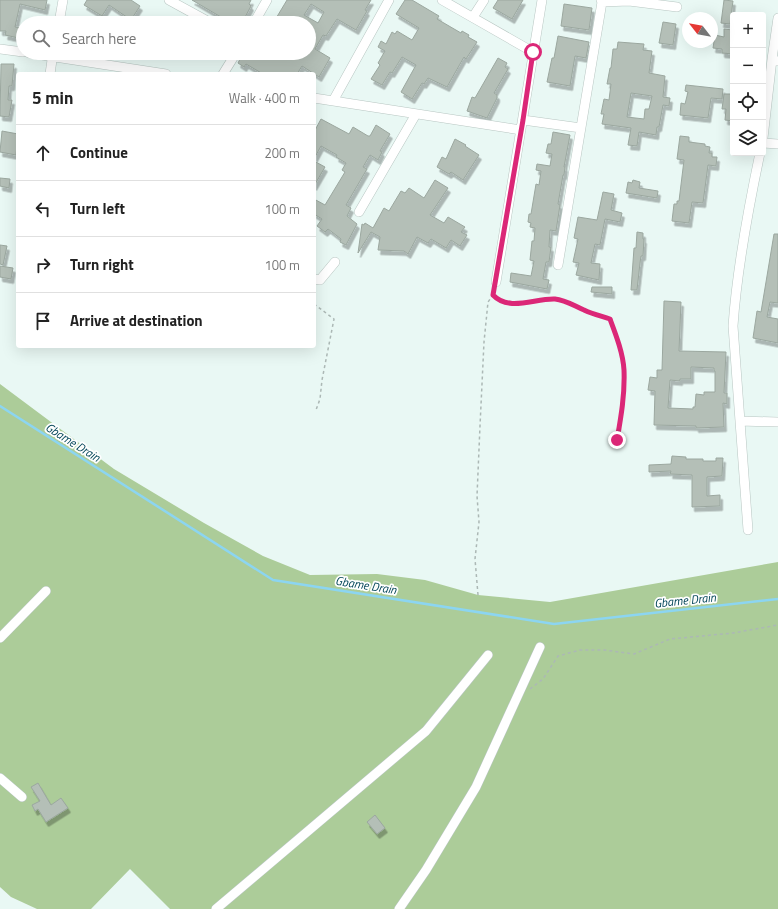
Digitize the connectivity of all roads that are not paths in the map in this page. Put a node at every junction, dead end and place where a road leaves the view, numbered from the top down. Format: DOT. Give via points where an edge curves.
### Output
graph roads {
  1 [pos="64,0"];
  2 [pos="169,0"];
  3 [pos="267,0"];
  4 [pos="389,0"];
  5 [pos="442,0"];
  6 [pos="484,0"];
  7 [pos="542,0"];
  8 [pos="601,1"];
  9 [pos="677,7"];
  10 [pos="61,16"];
  11 [pos="198,16"];
  12 [pos="258,16"];
  13 [pos="473,17"];
  14 [pos="778,18"];
  15 [pos="0,50"];
  16 [pos="16,51"];
  17 [pos="533,52"];
  18 [pos="51,60"];
  19 [pos="86,60"];
  20 [pos="232,60"];
  21 [pos="775,60"];
  22 [pos="50,72"];
  23 [pos="155,72"];
  24 [pos="224,72"];
  25 [pos="316,98"];
  26 [pos="333,101"];
  27 [pos="416,114"];
  28 [pos="523,120"];
  29 [pos="766,120"];
  30 [pos="582,128"];
  31 [pos="521,130"];
  32 [pos="766,143"];
  33 [pos="778,144"];
  34 [pos="759,156"];
  35 [pos="359,212"];
  36 [pos="335,262"];
  37 [pos="558,266"];
  38 [pos="316,279"];
  39 [pos="496,282"];
  40 [pos="740,421"];
  41 [pos="778,422"];
  42 [pos="748,530"];
  43 [pos="46,591"];
  44 [pos="0,638"];
  45 [pos="540,647"];
  46 [pos="488,655"];
  47 [pos="0,778"];
  48 [pos="22,797"];
  49 [pos="216,909"];
  50 [pos="399,909"];
  1 -- 10 [label="street"];
  2 -- 11 [label="street"];
  3 -- 12 [label="street"];
  4 -- 26 [label="street"];
  5 -- 13 [label="street"];
  6 -- 13 [label="street"];
  7 -- 17 [label="street"];
  8 -- 9 [label="street" via="629,1"];
  8 -- 30 [label="street"];
  13 -- 17 [label="street"];
  14 -- 21 [label="street"];
  15 -- 16 [label="street"];
  17 -- 28 [label="street"];
  18 -- 22 [label="street"];
  19 -- 23 [label="street"];
  20 -- 24 [label="street"];
  21 -- 29 [label="street"];
  25 -- 26 [label="street"];
  26 -- 27 [label="street"];
  27 -- 31 [label="street"];
  27 -- 35 [label="street"];
  28 -- 30 [label="street"];
  28 -- 31 [label="street"];
  30 -- 37 [label="street"];
  31 -- 39 [label="street"];
  32 -- 33 [label="street"];
  34 -- 40 [label="street" via="735,296 733,326"];
  36 -- 38 [label="street" via="320,280"];
  40 -- 41 [label="street"];
  40 -- 42 [label="street"];
  43 -- 44 [label="street"];
  45 -- 50 [label="street" via="476,788"];
  46 -- 49 [label="street" via="426,730"];
  47 -- 48 [label="street"];
}
